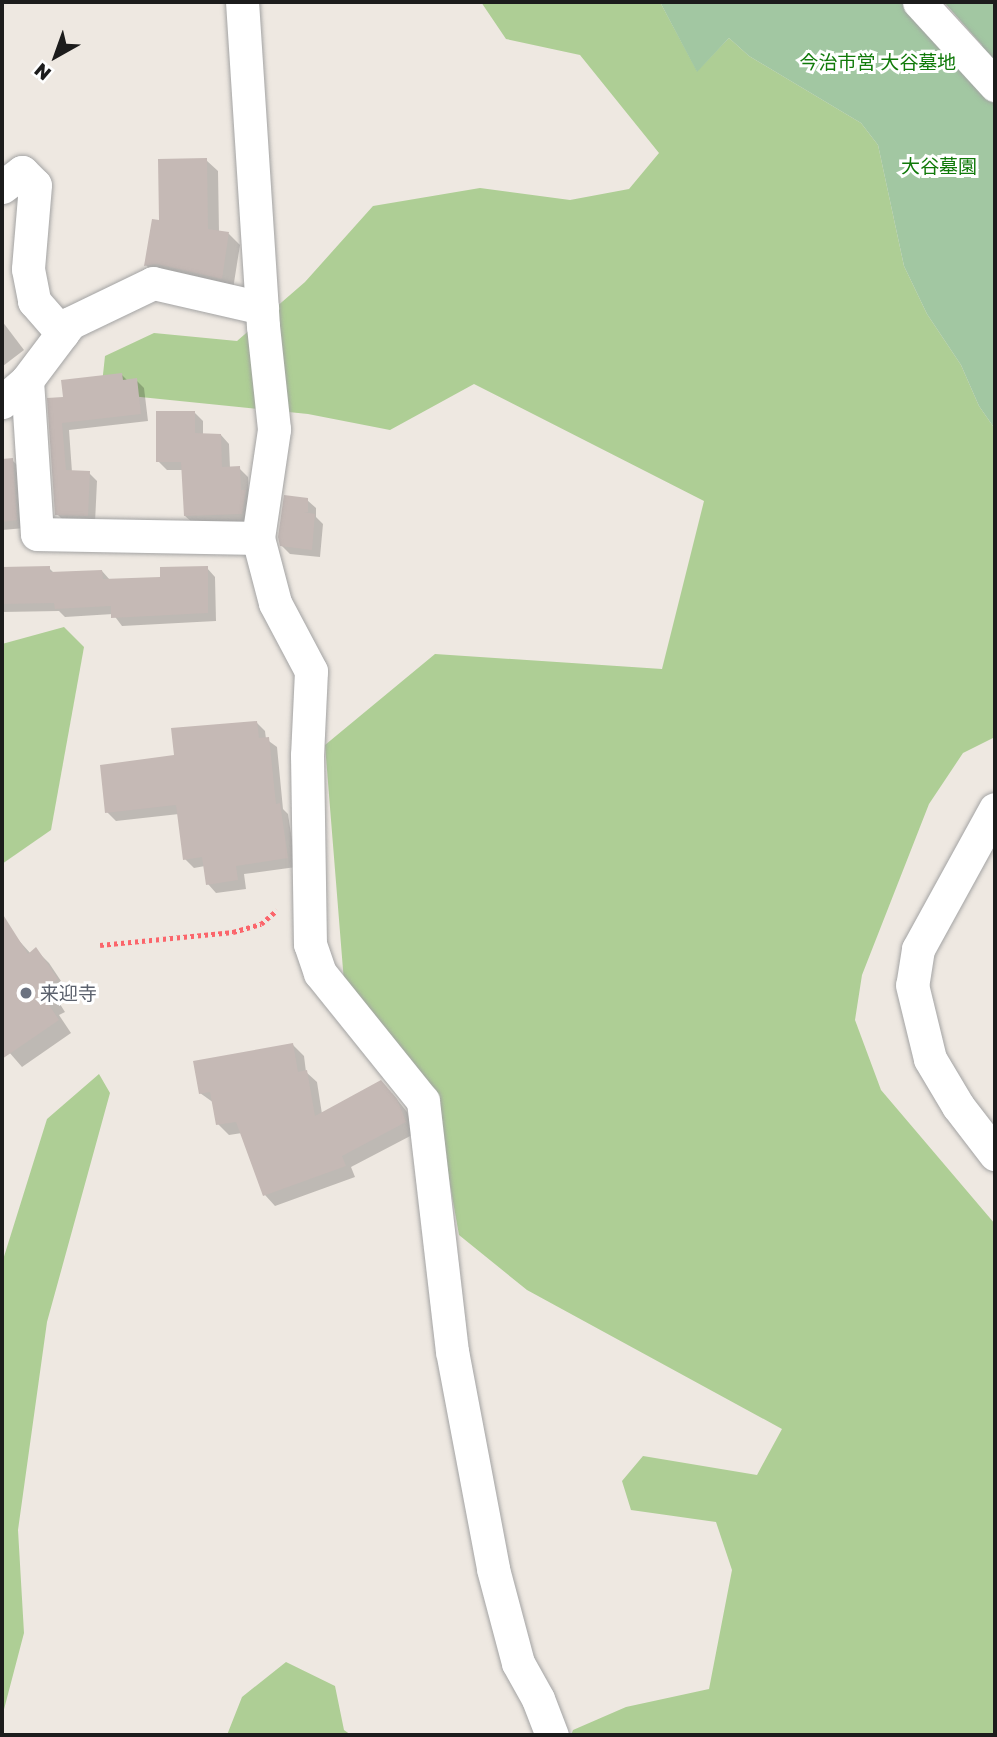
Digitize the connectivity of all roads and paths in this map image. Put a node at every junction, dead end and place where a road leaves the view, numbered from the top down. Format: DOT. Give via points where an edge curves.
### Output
graph roads {
  1 [pos="242,2"];
  2 [pos="919,2"];
  3 [pos="995,85"];
  4 [pos="2,187"];
  5 [pos="262,309"];
  6 [pos="62,333"];
  7 [pos="27,380"];
  8 [pos="2,402"];
  9 [pos="258,538"];
  10 [pos="995,809"];
  11 [pos="309,882"];
  12 [pos="100,945"];
  13 [pos="995,1154"];
  14 [pos="552,1735"];
  1 -- 5 [label="street"];
  2 -- 3 [label="street"];
  4 -- 6 [label="street" via="22,172 35,185 28,269 34,301"];
  5 -- 6 [label="street" via="153,283 70,323"];
  5 -- 9 [label="street" via="274,429"];
  6 -- 7 [label="street"];
  7 -- 8 [label="street"];
  7 -- 9 [label="street" via="37,534"];
  9 -- 11 [label="street" via="275,603 311,671"];
  10 -- 13 [label="street" via="918,949 912,985 930,1059"];
  11 -- 12 [label="path" via="261,924 233,932"];
  11 -- 14 [label="street" via="310,944 320,973 423,1101 452,1351 493,1569 518,1663"];
}
